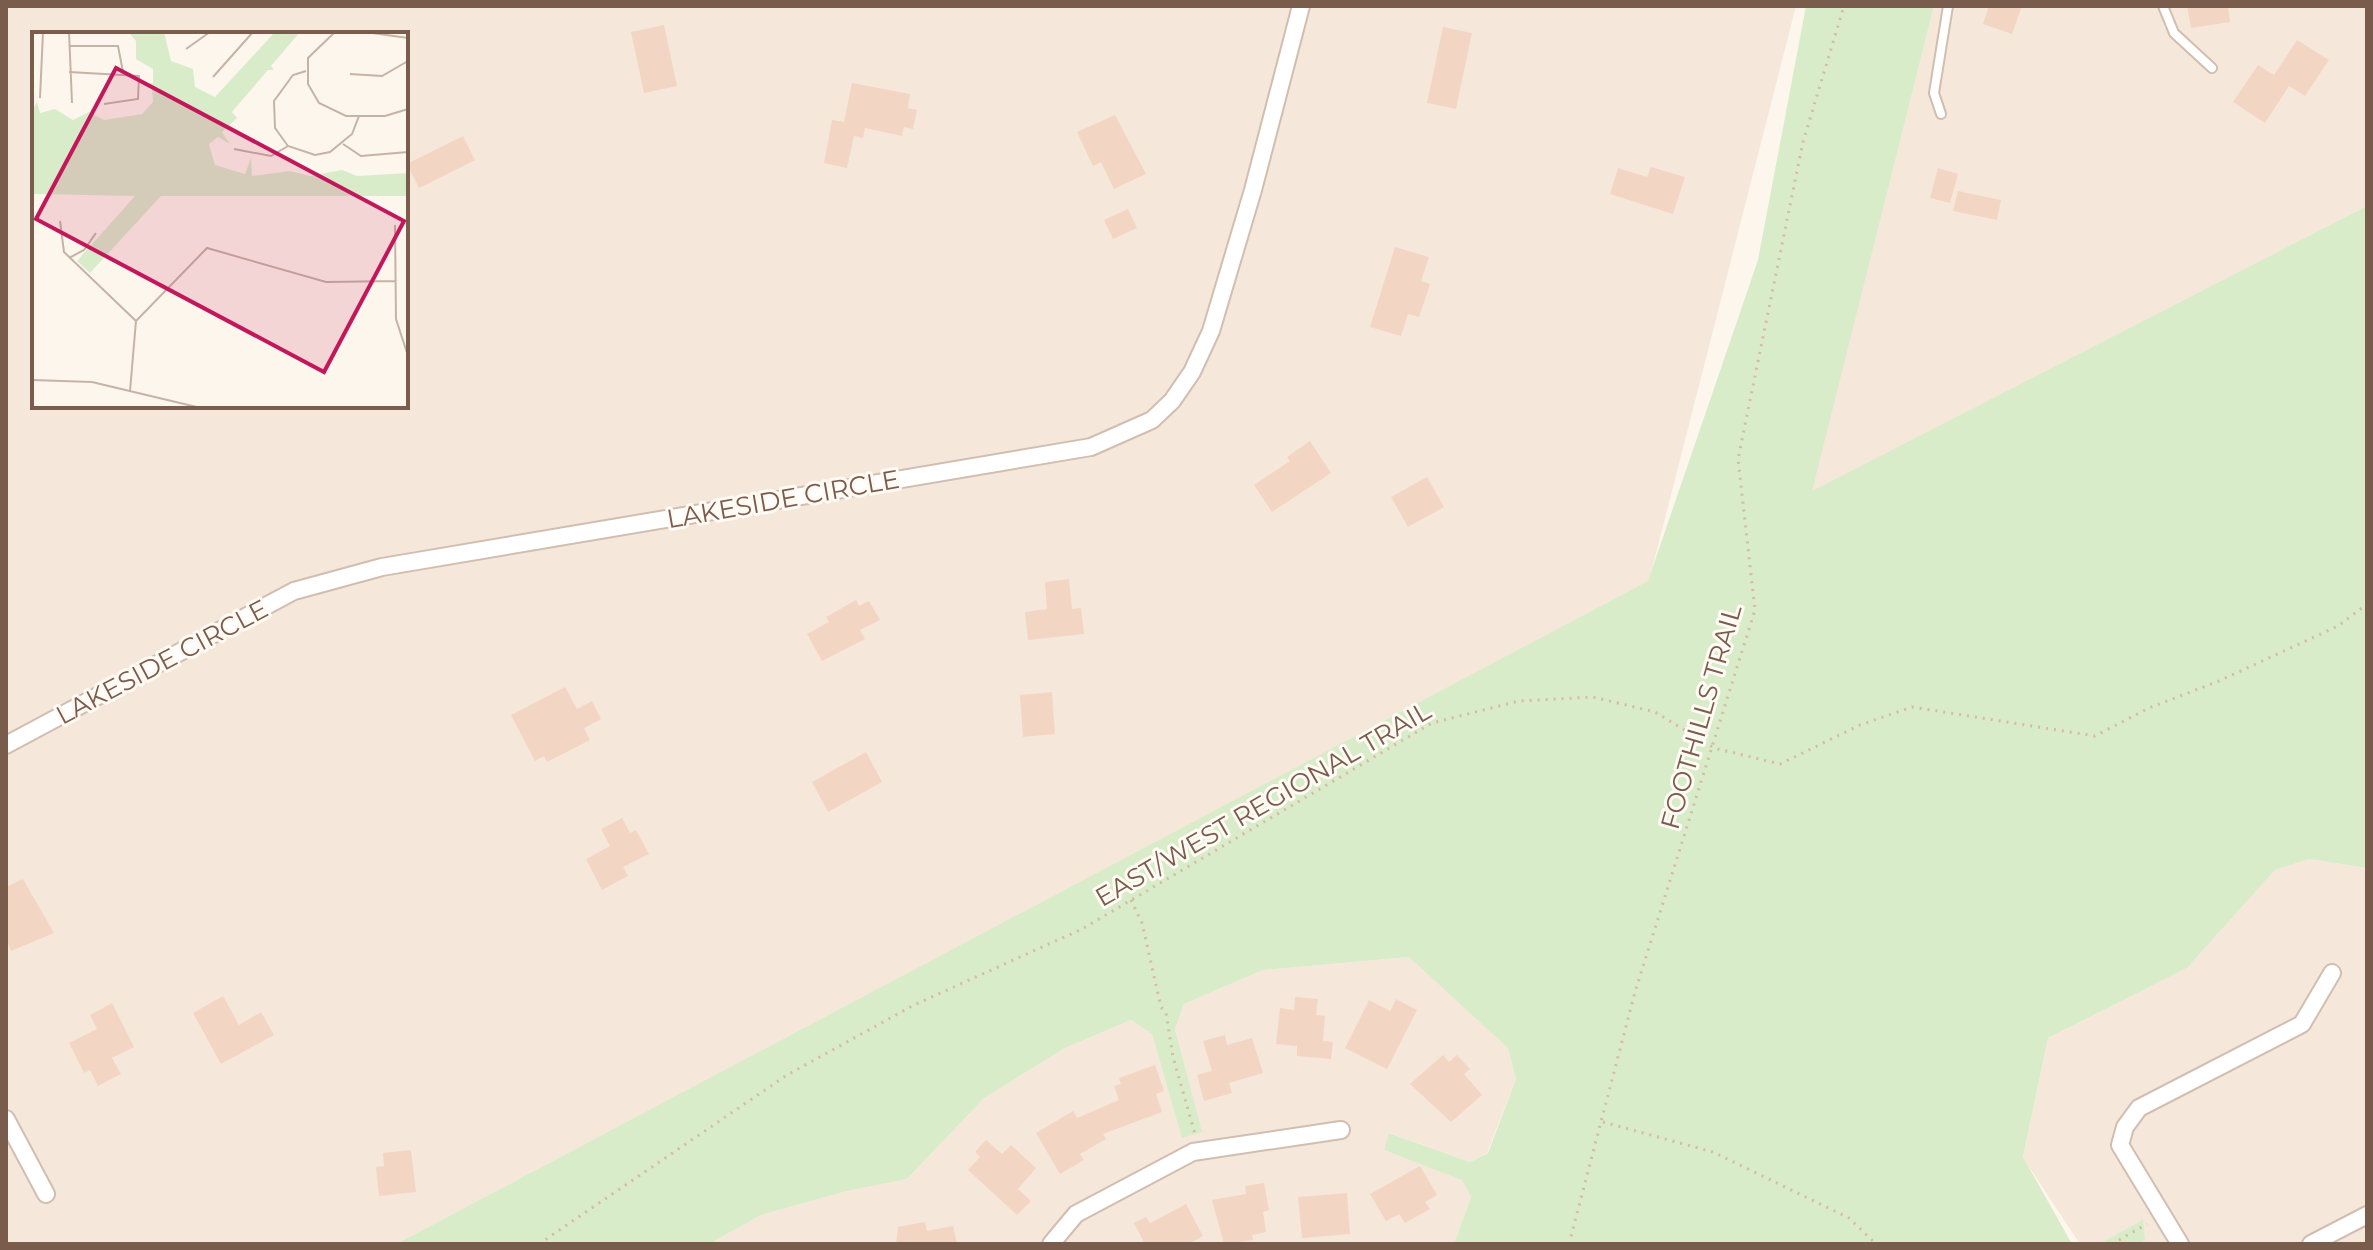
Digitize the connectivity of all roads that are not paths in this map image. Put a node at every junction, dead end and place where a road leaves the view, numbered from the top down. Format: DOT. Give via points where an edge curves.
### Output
graph roads {
  1 [pos="1301,6"];
  2 [pos="1948,6"];
  3 [pos="2163,6"];
  4 [pos="2212,68"];
  5 [pos="1941,114"];
  6 [pos="6,745"];
  7 [pos="2332,973"];
  8 [pos="6,1119"];
  9 [pos="1341,1130"];
  10 [pos="46,1194"];
  11 [pos="2367,1215"];
  12 [pos="2314,1243"];
  13 [pos="1051,1244"];
  14 [pos="2180,1244"];
  1 -- 6 [label="street, LAKESIDE CIRCLE" via="1211,331 1187,383 1152,420 1091,447 382,567 294,591"];
  2 -- 5 [label="lane" via="1934,93"];
  3 -- 4 [label="lane" via="2174,33"];
  7 -- 14 [label="street" via="2302,1024 2139,1108 2125,1127 2120,1145"];
  8 -- 10 [label="street"];
  9 -- 13 [label="street" via="1196,1151 1076,1214"];
  11 -- 12 [label="street"];
}
